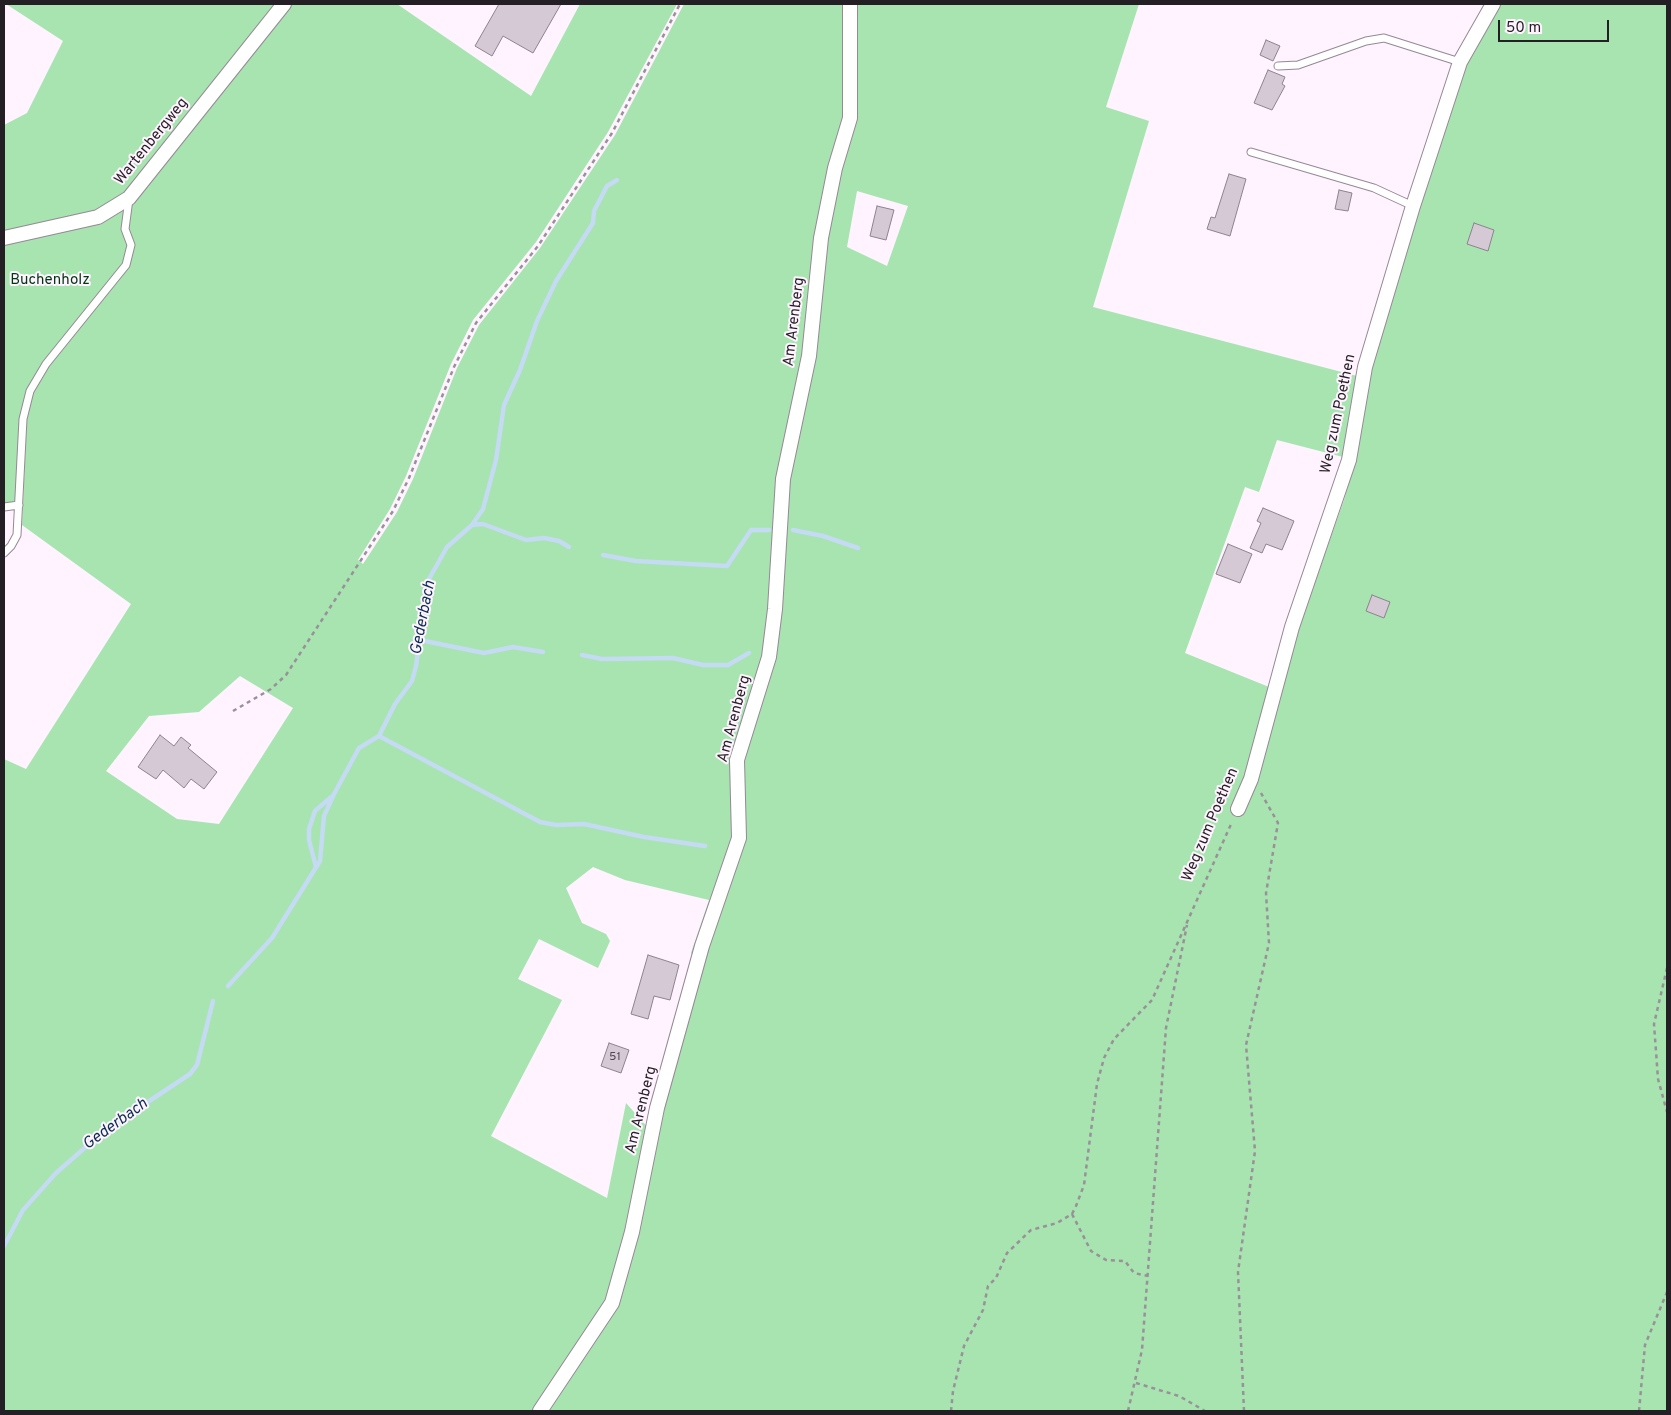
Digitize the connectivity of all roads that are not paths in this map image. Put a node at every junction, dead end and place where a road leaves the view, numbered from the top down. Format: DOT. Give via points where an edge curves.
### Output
graph roads {
  1 [pos="284,4"];
  2 [pos="850,4"];
  3 [pos="1492,4"];
  4 [pos="1460,62"];
  5 [pos="1278,66"];
  6 [pos="1251,152"];
  7 [pos="129,198"];
  8 [pos="1413,206"];
  9 [pos="4,238"];
  10 [pos="19,505"];
  11 [pos="4,507"];
  12 [pos="4,552"];
  13 [pos="1238,809"];
  14 [pos="540,1411"];
  1 -- 7 [label="street, Wartenbergweg"];
  2 -- 14 [label="street, Am Arenberg" via="850,118 835,168 821,238 809,356 783,479 769,657 737,760 739,838 702,946 657,1108 632,1232 612,1303"];
  3 -- 4 [label="street, Weg zum Poethen"];
  4 -- 5 [label="lane" via="1384,38 1366,41 1298,65"];
  4 -- 8 [label="street, Weg zum Poethen"];
  6 -- 8 [label="lane" via="1374,188"];
  7 -- 9 [label="street, Wartenbergweg" via="98,217"];
  7 -- 10 [label="lane" via="125,229 132,246 126,265 46,364 30,391 24,419"];
  8 -- 13 [label="street, Weg zum Poethen" via="1365,367 1349,460 1292,627 1250,779"];
  10 -- 11 [label="lane"];
  10 -- 12 [label="lane" via="17,534"];
}
